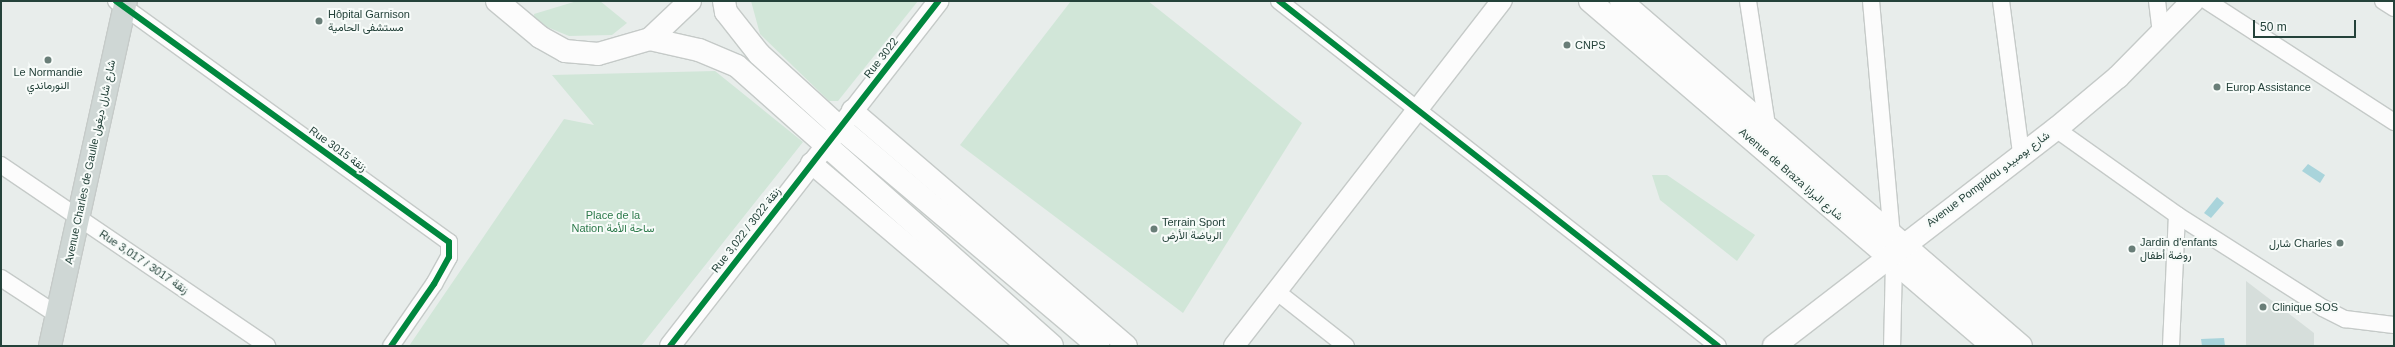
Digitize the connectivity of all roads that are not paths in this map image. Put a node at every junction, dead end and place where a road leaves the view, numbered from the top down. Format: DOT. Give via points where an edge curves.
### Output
graph roads {
  1 [pos="497,1"];
  2 [pos="690,1"];
  3 [pos="724,1"];
  4 [pos="939,1"];
  5 [pos="1278,1"];
  6 [pos="1502,1"];
  7 [pos="1590,1"];
  8 [pos="1621,1"];
  9 [pos="1748,1"];
  10 [pos="1871,1"];
  11 [pos="2001,1"];
  12 [pos="2157,1"];
  13 [pos="2193,1"];
  14 [pos="2206,1"];
  15 [pos="2383,1"];
  16 [pos="122,3"];
  17 [pos="2394,8"];
  18 [pos="2161,34"];
  19 [pos="650,39"];
  20 [pos="1418,107"];
  21 [pos="845,118"];
  22 [pos="2394,122"];
  23 [pos="1766,125"];
  24 [pos="2056,128"];
  25 [pos="2021,153"];
  26 [pos="817,154"];
  27 [pos="1,165"];
  28 [pos="76,215"];
  29 [pos="2177,215"];
  30 [pos="1894,249"];
  31 [pos="1,278"];
  32 [pos="1276,291"];
  33 [pos="59,316"];
  34 [pos="2394,325"];
  35 [pos="50,346"];
  36 [pos="267,346"];
  37 [pos="392,346"];
  38 [pos="670,346"];
  39 [pos="1027,346"];
  40 [pos="1052,346"];
  41 [pos="1098,346"];
  42 [pos="1127,346"];
  43 [pos="1234,346"];
  44 [pos="1346,346"];
  45 [pos="1718,346"];
  46 [pos="1774,346"];
  47 [pos="1892,346"];
  48 [pos="1993,346"];
  49 [pos="2021,346"];
  50 [pos="2171,346"];
  1 -- 19 [label="main road" via="540,37 565,51 598,54"];
  2 -- 19 [label="main road"];
  3 -- 21 [label="main road" via="726,12 759,54"];
  4 -- 21 [label="street, Rue 3022"];
  5 -- 20 [label="street"];
  6 -- 20 [label="street"];
  7 -- 30 [label="main road, Avenue de Braza شارع البرازا"];
  8 -- 23 [label="main road, Avenue de Braza شارع البرازا"];
  9 -- 23 [label="street"];
  10 -- 30 [label="street"];
  11 -- 25 [label="street"];
  12 -- 18 [label="street"];
  13 -- 18 [label="main road, Avenue Pompidou شارع بومبيدو"];
  14 -- 22 [label="street"];
  15 -- 17 [label="street"];
  16 -- 28 [label="main road, Avenue Charles de Gaulle شارع شارل ديغول"];
  16 -- 37 [label="street, Rue 3015 زنقة" via="449,242 449,257"];
  18 -- 24 [label="main road, Avenue Pompidou شارع بومبيدو" via="2118,77"];
  19 -- 26 [label="main road" via="699,50 737,66"];
  20 -- 32 [label="street"];
  20 -- 45 [label="street"];
  21 -- 26 [label="street, Rue 3,022 / زنقة 3022"];
  21 -- 41 [label="main road"];
  21 -- 42 [label="street"];
  23 -- 30 [label="main road, Avenue de Braza شارع البرازا"];
  24 -- 25 [label="main road, Avenue Pompidou شارع بومبيدو"];
  24 -- 29 [label="street"];
  25 -- 30 [label="main road, Avenue Pompidou شارع بومبيدو"];
  26 -- 38 [label="street, Rue 3,022 / زنقة 3022"];
  26 -- 39 [label="street"];
  26 -- 40 [label="main road"];
  27 -- 28 [label="street, Rue 3,017 / زنقة 3017"];
  28 -- 33 [label="main road, Avenue Charles de Gaulle شارع شارل ديغول"];
  28 -- 36 [label="street, Rue 3,017 / زنقة 3017"];
  29 -- 34 [label="street" via="2345,319"];
  29 -- 50 [label="street"];
  30 -- 46 [label="main road, Avenue Pompidou شارع بومبيدو"];
  30 -- 47 [label="street"];
  30 -- 48 [label="main road, Avenue de Braza شارع البرازا"];
  30 -- 49 [label="main road, Avenue de Braza شارع البرازا"];
  31 -- 33 [label="street"];
  32 -- 43 [label="street"];
  32 -- 44 [label="street"];
  33 -- 35 [label="main road, Avenue Charles de Gaulle شارع شارل ديغول"];
}
